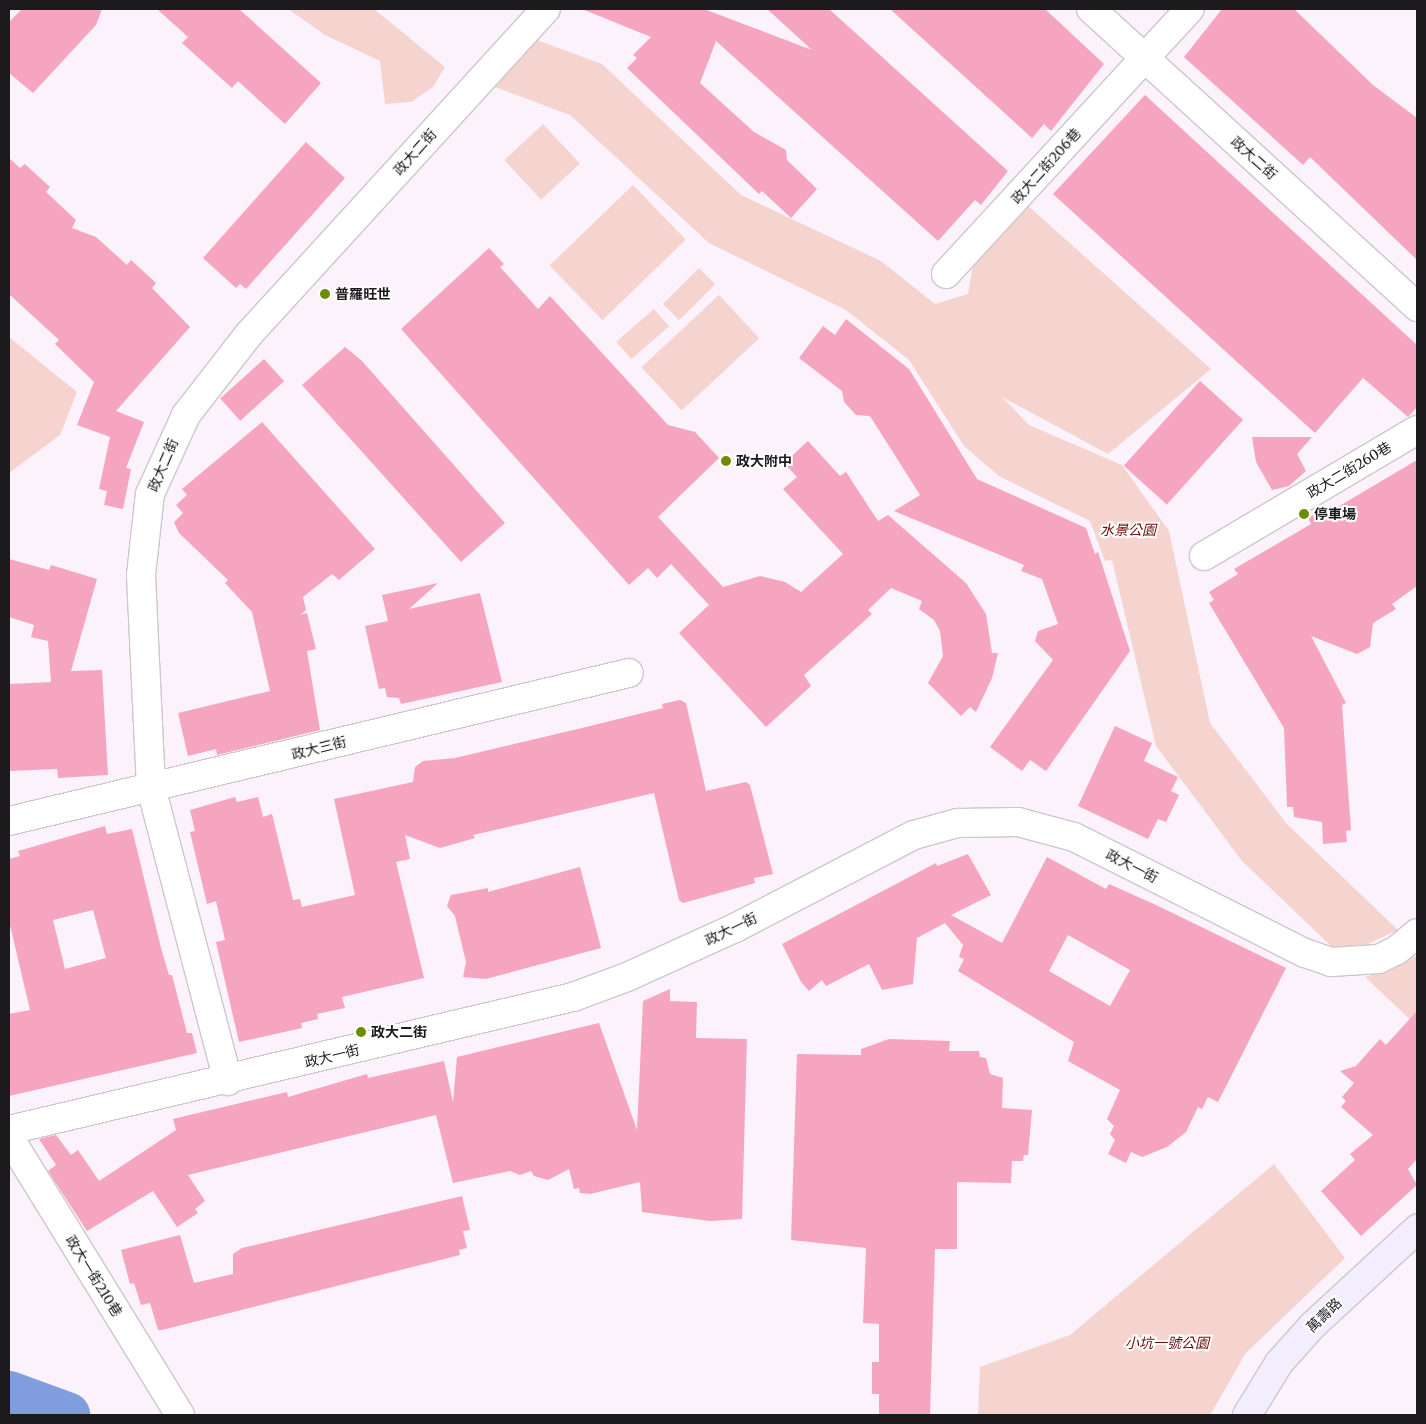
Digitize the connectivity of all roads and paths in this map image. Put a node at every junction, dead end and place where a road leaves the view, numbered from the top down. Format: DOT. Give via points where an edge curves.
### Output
graph roads {
  1 [pos="546,9"];
  2 [pos="1091,9"];
  3 [pos="1190,9"];
  4 [pos="1145,58"];
  5 [pos="946,274"];
  6 [pos="1417,307"];
  7 [pos="1417,430"];
  8 [pos="1204,556"];
  9 [pos="629,673"];
  10 [pos="151,788"];
  11 [pos="9,820"];
  12 [pos="1417,933"];
  13 [pos="228,1081"];
  14 [pos="9,1130"];
  15 [pos="9,1137"];
  16 [pos="1417,1229"];
  17 [pos="180,1415"];
  18 [pos="1247,1415"];
  1 -- 10 [label="street, 政大二街" via="249,334 186,415 166,452 150,494 141,575"];
  2 -- 4 [label="street, 政大二街"];
  3 -- 4 [label="street, 政大二街206巷"];
  4 -- 5 [label="street, 政大二街206巷"];
  4 -- 6 [label="street, 政大二街"];
  7 -- 8 [label="street, 政大二街260巷"];
  9 -- 10 [label="street, 政大三街"];
  10 -- 11 [label="street, 政大三街"];
  10 -- 13 [label="street, 政大二街"];
  12 -- 13 [label="street, 政大一街" via="1397,950 1378,959 1331,962 1305,953 1074,838 1018,822 958,823 914,835 735,928 627,977 573,997"];
  13 -- 14 [label="street, 政大一街"];
  15 -- 17 [label="street, 政大一街210巷"];
  16 -- 18 [label="street, 萬壽路" via="1312,1325 1279,1363"];
}
